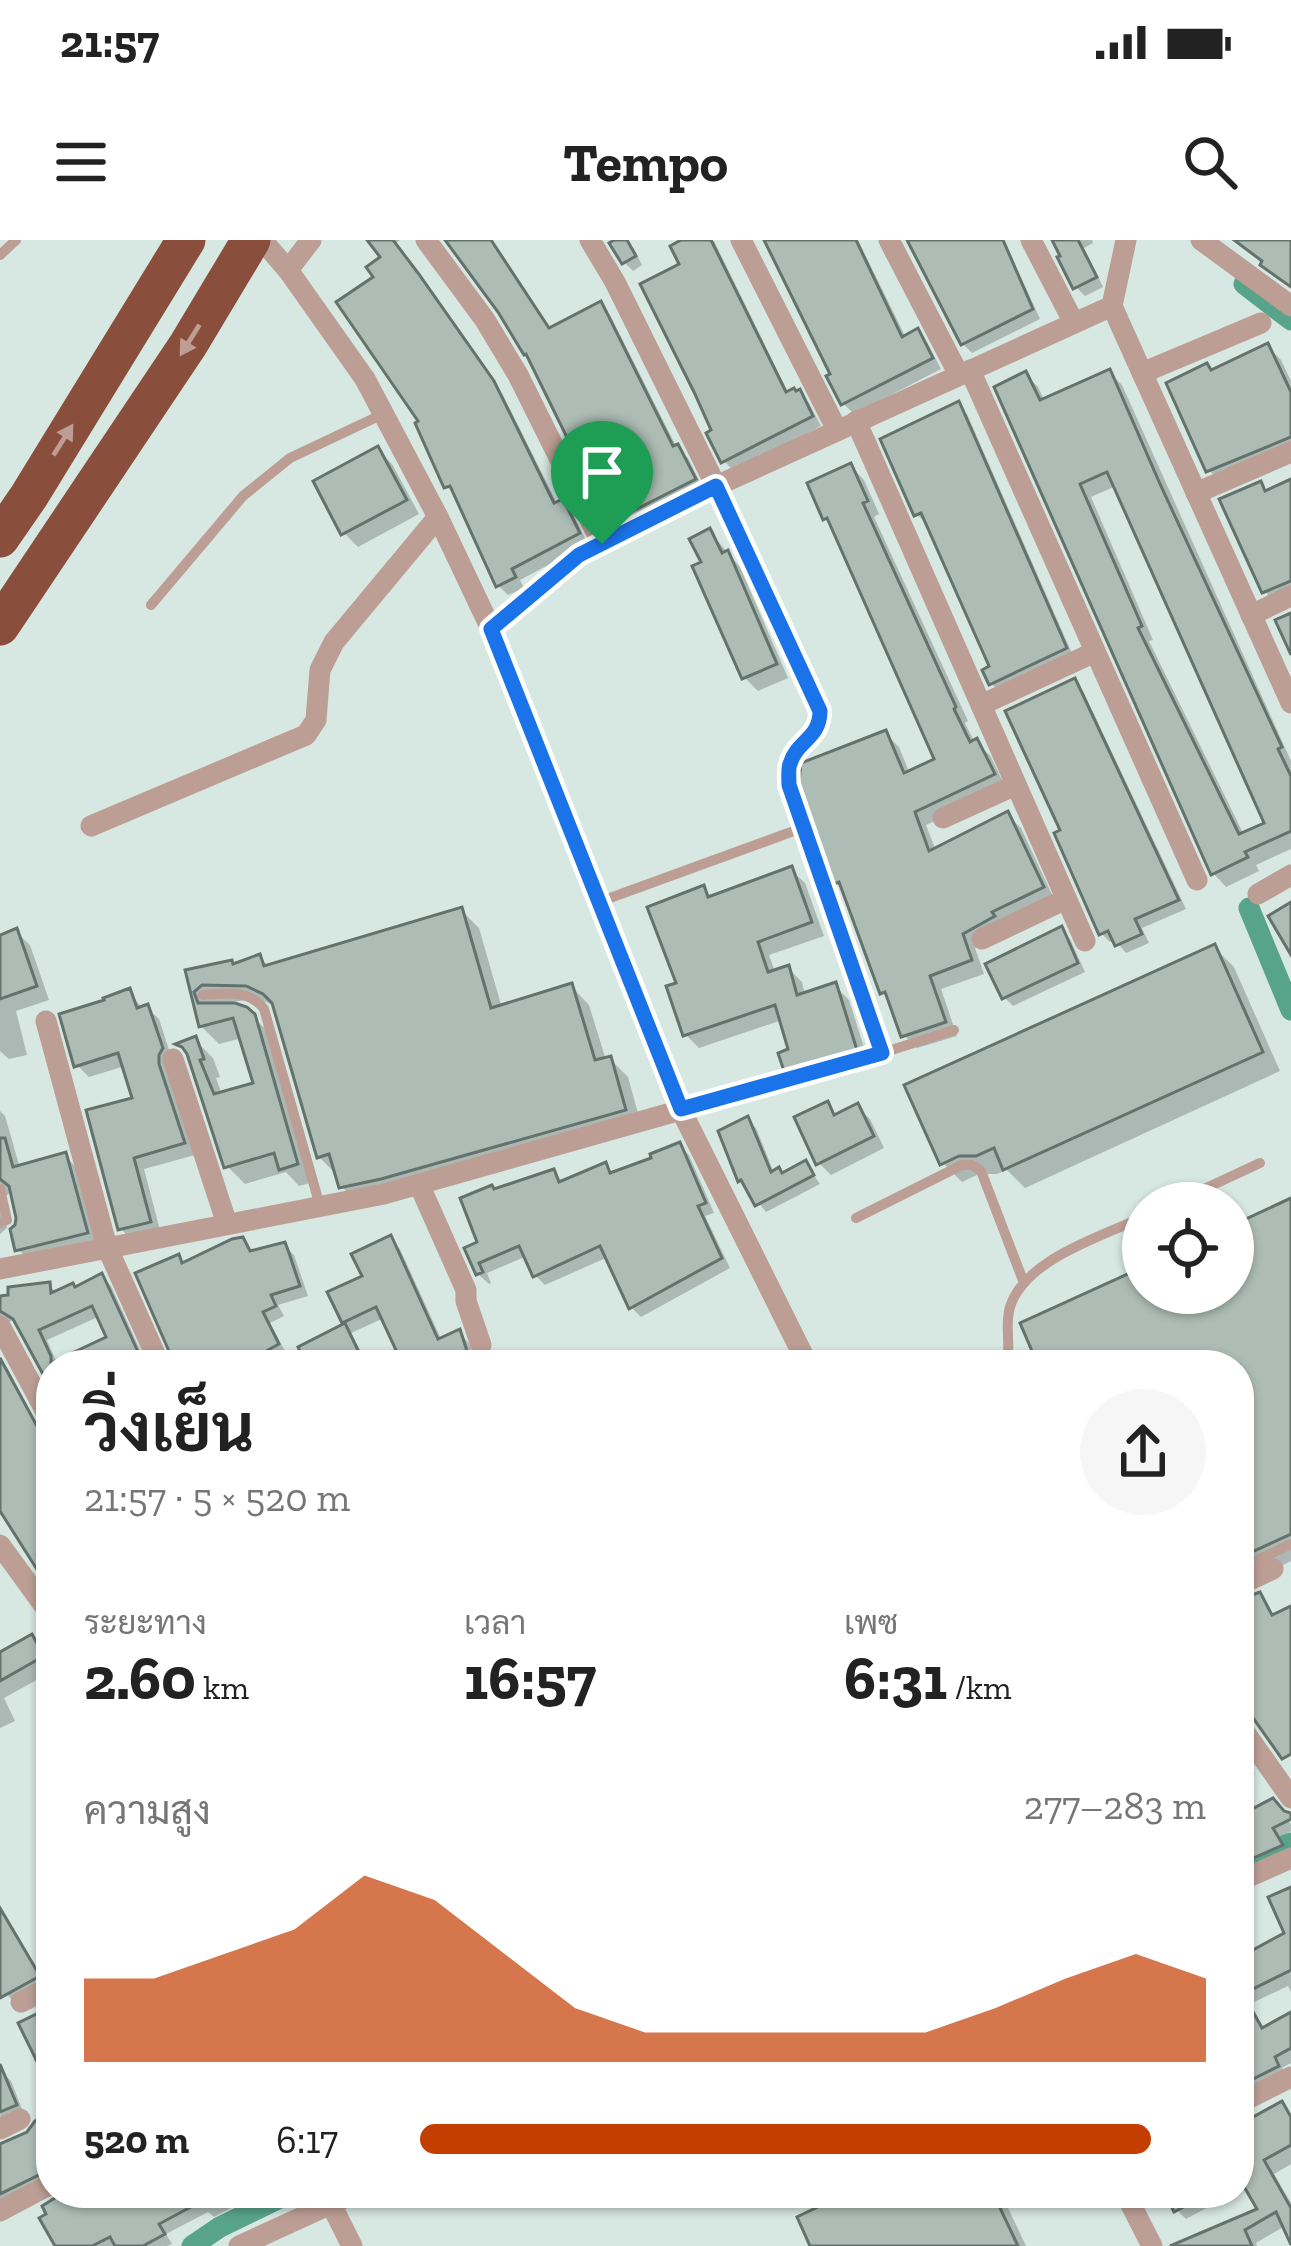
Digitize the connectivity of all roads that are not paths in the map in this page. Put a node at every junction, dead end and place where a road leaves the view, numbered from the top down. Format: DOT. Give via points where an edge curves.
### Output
graph roads {
  1 [pos="16,240"];
  2 [pos="186,240"];
  3 [pos="250,240"];
  4 [pos="262,240"];
  5 [pos="311,240"];
  6 [pos="426,240"];
  7 [pos="590,240"];
  8 [pos="741,240"];
  9 [pos="889,240"];
  10 [pos="1031,240"];
  11 [pos="1201,240"];
  12 [pos="1126,241"];
  13 [pos="0,255"];
  14 [pos="288,270"];
  15 [pos="1112,306"];
  16 [pos="1291,307"];
  17 [pos="1075,323"];
  18 [pos="1261,323"];
  19 [pos="964,373"];
  20 [pos="1142,373"];
  21 [pos="383,414"];
  22 [pos="846,426"];
  23 [pos="1291,452"];
  24 [pos="716,486"];
  25 [pos="1196,493"];
  26 [pos="438,517"];
  27 [pos="0,538"];
  28 [pos="602,544"];
  29 [pos="1291,596"];
  30 [pos="151,605"];
  31 [pos="1251,615"];
  32 [pos="0,626"];
  33 [pos="491,629"];
  34 [pos="1095,652"];
  35 [pos="1291,703"];
  36 [pos="981,705"];
  37 [pos="1016,785"];
  38 [pos="943,818"];
  39 [pos="92,826"];
  40 [pos="802,828"];
  41 [pos="1291,875"];
  42 [pos="1197,880"];
  43 [pos="1258,894"];
  44 [pos="1066,899"];
  45 [pos="599,902"];
  46 [pos="982,939"];
  47 [pos="1085,941"];
  48 [pos="203,995"];
  49 [pos="46,1021"];
  50 [pos="954,1030"];
  51 [pos="882,1053"];
  52 [pos="173,1059"];
  53 [pos="681,1109"];
  54 [pos="1260,1163"];
  55 [pos="1219,1182"];
  56 [pos="418,1184"];
  57 [pos="0,1189"];
  58 [pos="320,1206"];
  59 [pos="856,1219"];
  60 [pos="0,1223"];
  61 [pos="227,1224"];
  62 [pos="1122,1227"];
  63 [pos="107,1247"];
  64 [pos="0,1267"];
  65 [pos="1024,1282"];
  66 [pos="0,1326"];
  67 [pos="481,1346"];
  68 [pos="153,1350"];
  69 [pos="801,1350"];
  70 [pos="1008,1350"];
  71 [pos="36,1392"];
  72 [pos="1291,1544"];
  73 [pos="0,1545"];
  74 [pos="1254,1562"];
  75 [pos="1273,1569"];
  76 [pos="1254,1578"];
  77 [pos="36,1594"];
  78 [pos="1254,1745"];
  79 [pos="1291,1798"];
  80 [pos="1291,1858"];
  81 [pos="1254,1874"];
  82 [pos="36,1994"];
  83 [pos="21,2002"];
  84 [pos="1289,2082"];
  85 [pos="1254,2097"];
  86 [pos="36,2192"];
  87 [pos="322,2208"];
  88 [pos="333,2208"];
  89 [pos="1132,2208"];
  90 [pos="0,2211"];
  91 [pos="239,2246"];
  92 [pos="352,2246"];
  93 [pos="1153,2246"];
  1 -- 13 [label="lane"];
  27 -- 2 [label="highway, one-way"];
  3 -- 32 [label="highway, one-way"];
  4 -- 14 [label="street"];
  5 -- 14 [label="street"];
  6 -- 28 [label="street" via="518,375"];
  7 -- 24 [label="street"];
  8 -- 22 [label="street"];
  9 -- 19 [label="street"];
  10 -- 17 [label="street"];
  11 -- 16 [label="street"];
  12 -- 15 [label="street"];
  14 -- 21 [label="street"];
  15 -- 17 [label="street"];
  15 -- 20 [label="street"];
  17 -- 19 [label="street"];
  18 -- 20 [label="street"];
  19 -- 22 [label="street"];
  19 -- 34 [label="street"];
  20 -- 25 [label="street"];
  21 -- 26 [label="street"];
  21 -- 30 [label="lane" via="290,458 243,496"];
  22 -- 24 [label="street"];
  22 -- 36 [label="street"];
  23 -- 25 [label="street"];
  24 -- 28 [label="street"];
  24 -- 40 [label="lane" via="820,711 820,724 789,766"];
  25 -- 31 [label="street"];
  26 -- 33 [label="street"];
  26 -- 39 [label="street" via="334,642 306,735"];
  28 -- 33 [label="street"];
  29 -- 31 [label="street"];
  31 -- 35 [label="street"];
  33 -- 45 [label="street"];
  34 -- 36 [label="street"];
  34 -- 42 [label="street"];
  36 -- 37 [label="street"];
  37 -- 38 [label="street"];
  37 -- 44 [label="street"];
  40 -- 45 [label="lane"];
  40 -- 51 [label="lane"];
  41 -- 43 [label="street"];
  44 -- 46 [label="street"];
  44 -- 47 [label="street"];
  45 -- 53 [label="street"];
  48 -- 58 [label="lane" via="236,993 264,1009"];
  49 -- 63 [label="street"];
  50 -- 51 [label="lane"];
  51 -- 53 [label="lane"];
  52 -- 61 [label="street"];
  53 -- 56 [label="street"];
  53 -- 69 [label="street"];
  54 -- 55 [label="lane"];
  56 -- 58 [label="street"];
  56 -- 67 [label="street" via="466,1290"];
  57 -- 60 [label="lane" via="7,1220"];
  58 -- 61 [label="street"];
  59 -- 65 [label="lane" via="972,1165"];
  61 -- 63 [label="street"];
  62 -- 65 [label="lane" via="1048,1261"];
  63 -- 64 [label="street"];
  63 -- 68 [label="street"];
  65 -- 70 [label="lane" via="1010,1308"];
  66 -- 71 [label="street"];
  72 -- 74 [label="lane"];
  73 -- 77 [label="street"];
  75 -- 76 [label="street"];
  78 -- 79 [label="street"];
  80 -- 81 [label="street"];
  82 -- 83 [label="street"];
  84 -- 85 [label="street"];
  86 -- 90 [label="street"];
  87 -- 91 [label="street"];
  88 -- 92 [label="street"];
  89 -- 93 [label="street"];
}
